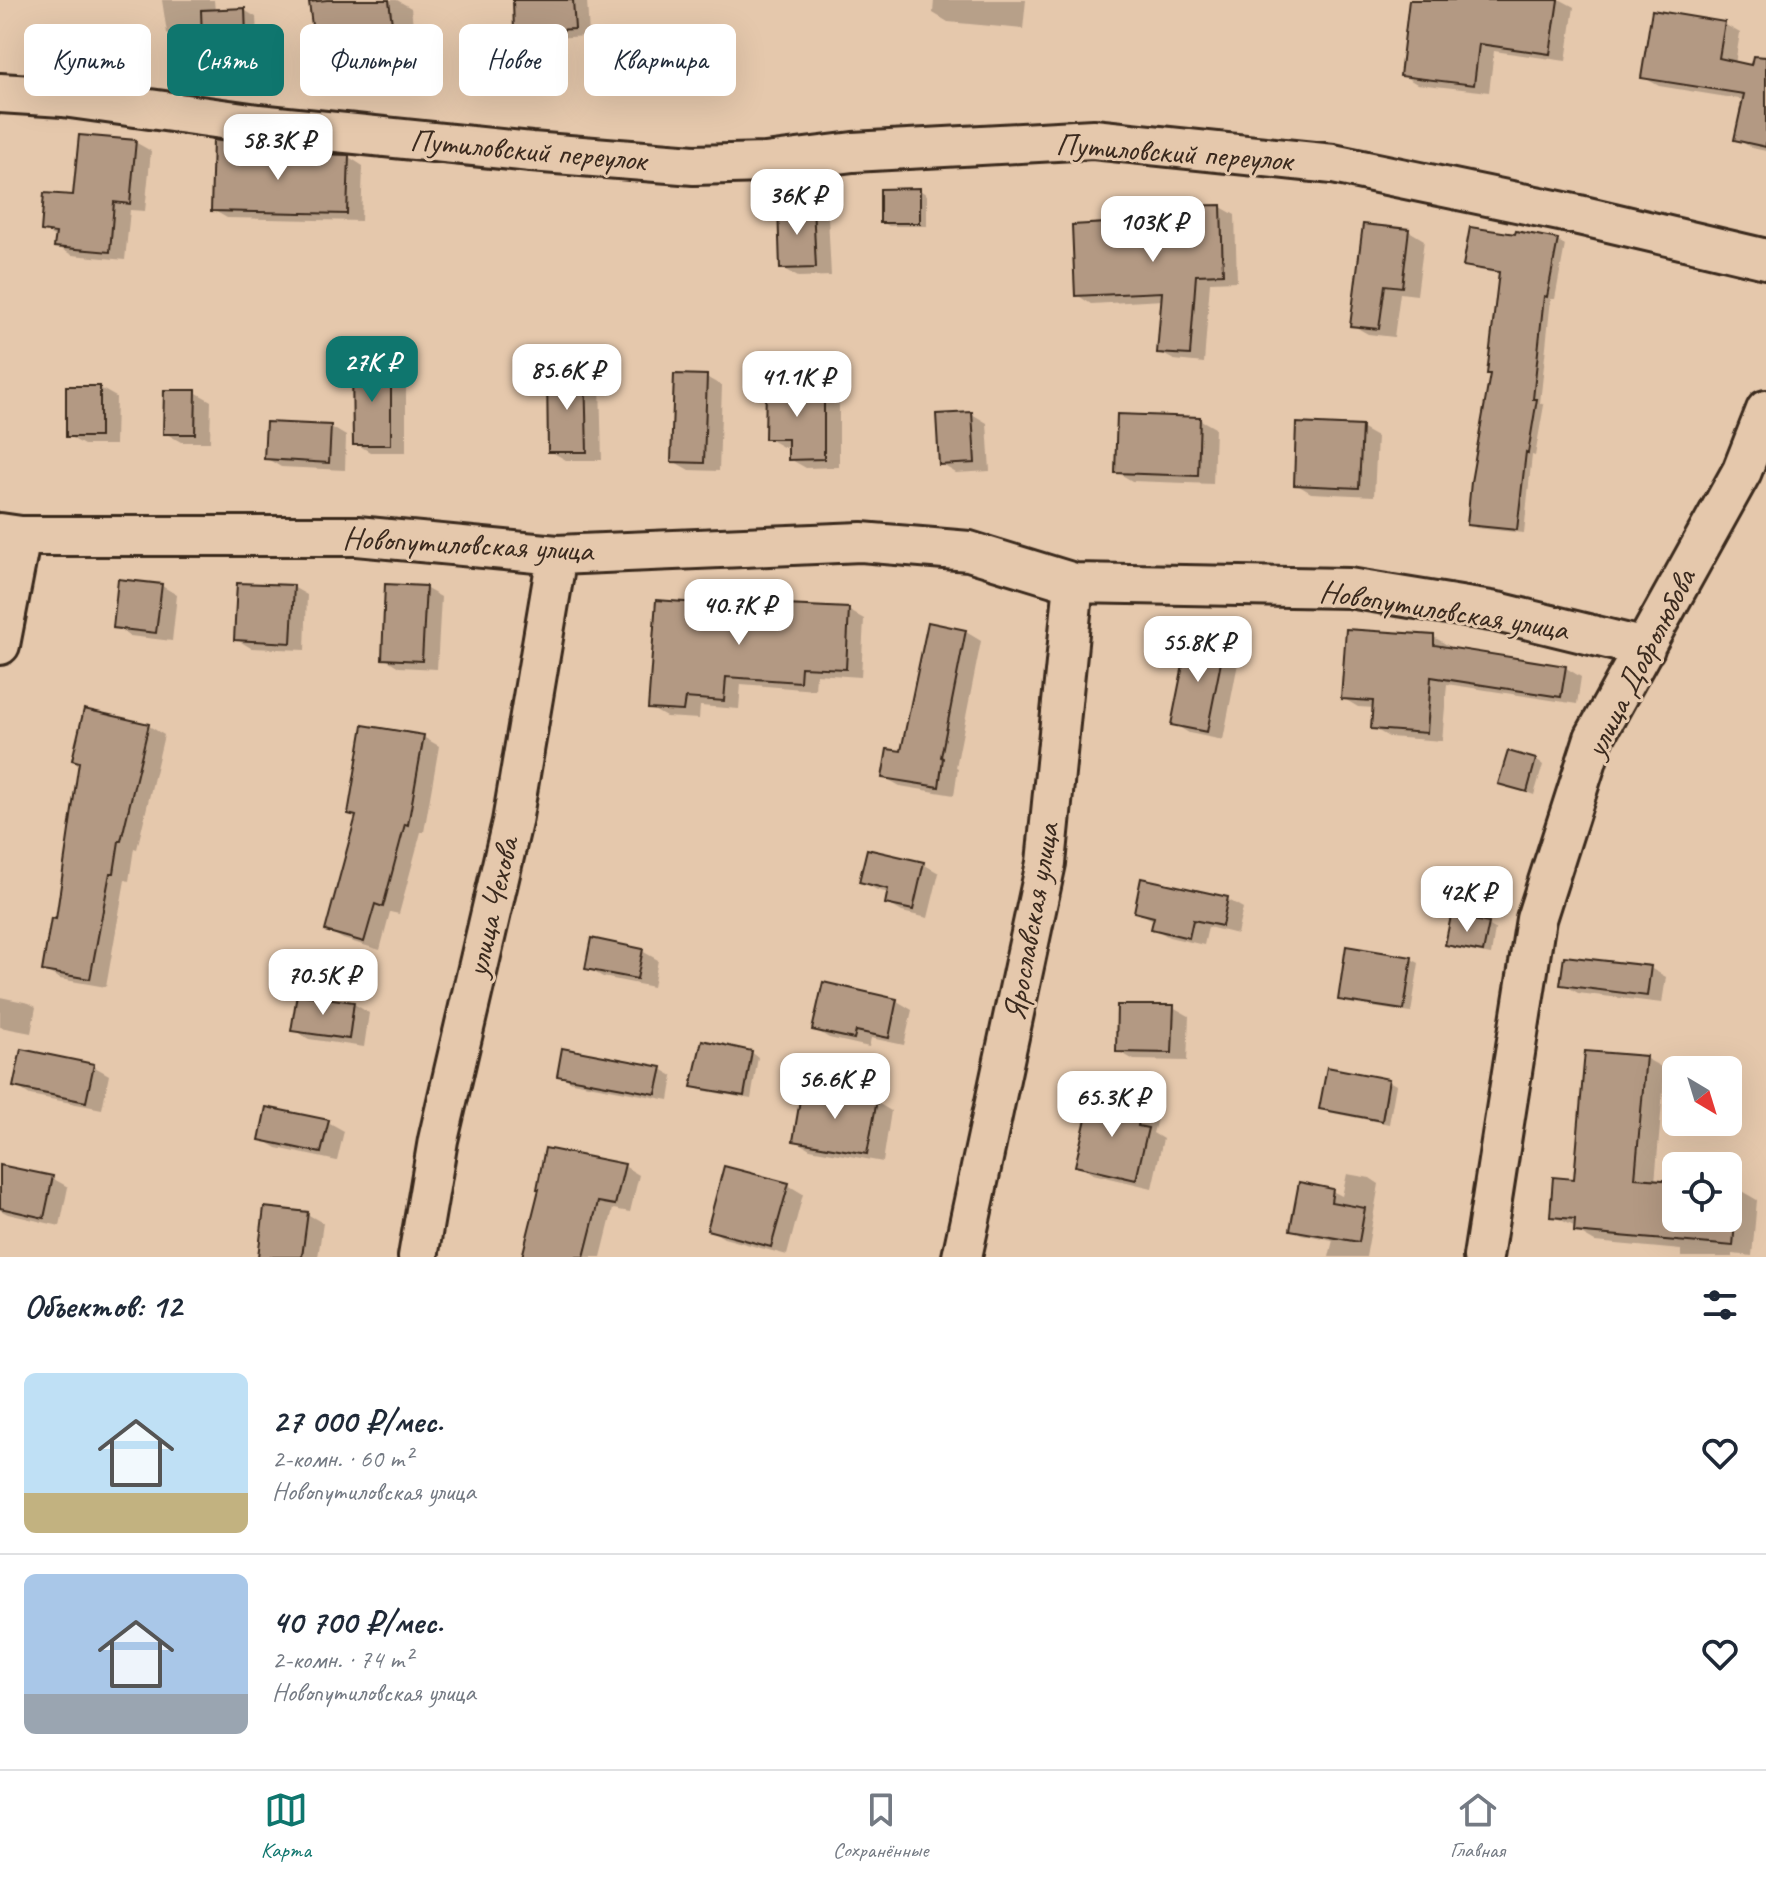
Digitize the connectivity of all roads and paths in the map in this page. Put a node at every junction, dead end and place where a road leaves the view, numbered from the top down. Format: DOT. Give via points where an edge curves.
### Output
graph roads {
  1 [pos="0,93"];
  2 [pos="1766,259"];
  3 [pos="1766,410"];
  4 [pos="10,535"];
  5 [pos="557,555"];
  6 [pos="1074,583"];
  7 [pos="0,645"];
  8 [pos="1645,648"];
  9 [pos="418,1257"];
  10 [pos="962,1257"];
  11 [pos="1483,1257"];
  1 -- 2 [label="street, Путиловский переулок" via="694,165 1093,139 1333,164"];
  3 -- 8 [label="street, улица Добролюбова" via="1742,471"];
  4 -- 5 [label="street, Новопутиловская улица" via="357,536"];
  4 -- 7 [label="street"];
  5 -- 6 [label="street, Новопутиловская улица" via="861,542 969,551"];
  5 -- 9 [label="street, улица Чехова" via="512,822 438,1140"];
  6 -- 8 [label="street, Новопутиловская улица" via="1349,588 1497,612"];
  6 -- 10 [label="street, Ярославская улица" via="1046,863"];
  8 -- 11 [label="street, улица Добролюбова" via="1594,738 1536,919"];
}
